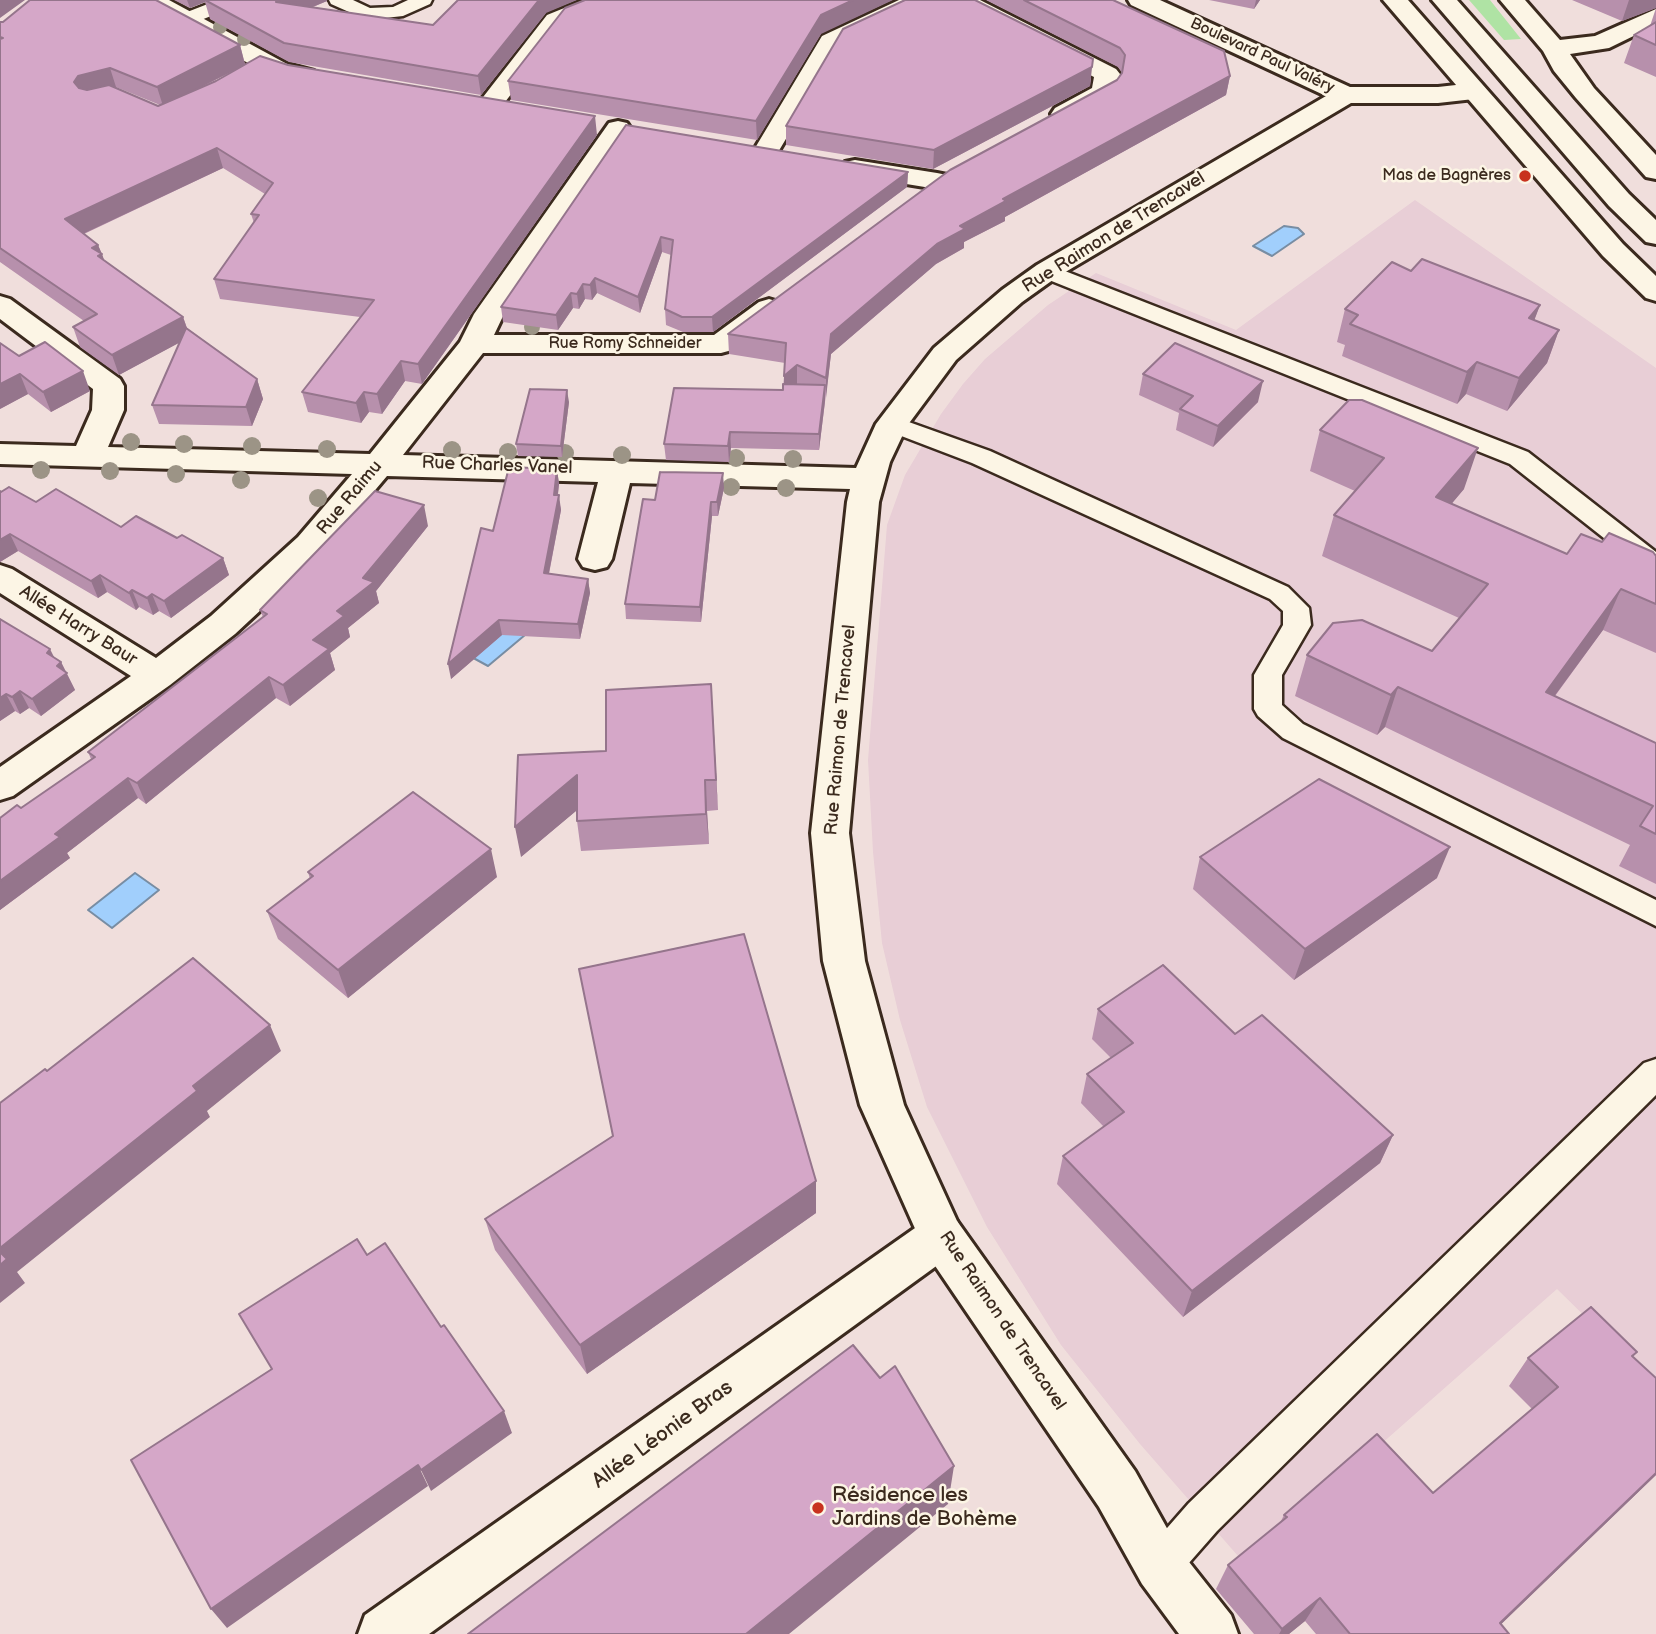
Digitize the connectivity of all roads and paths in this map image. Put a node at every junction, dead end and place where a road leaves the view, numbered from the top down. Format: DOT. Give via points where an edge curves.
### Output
graph roads {
  1 [pos="151,0"];
  2 [pos="234,0"];
  3 [pos="338,0"];
  4 [pos="423,0"];
  5 [pos="605,0"];
  6 [pos="919,0"];
  7 [pos="961,0"];
  8 [pos="1140,0"];
  9 [pos="1395,0"];
  10 [pos="1444,0"];
  11 [pos="1512,0"];
  12 [pos="1656,16"];
  13 [pos="189,18"];
  14 [pos="1554,48"];
  15 [pos="332,80"];
  16 [pos="1519,87"];
  17 [pos="1474,92"];
  18 [pos="1346,95"];
  19 [pos="463,101"];
  20 [pos="1045,124"];
  21 [pos="618,129"];
  22 [pos="738,148"];
  23 [pos="765,152"];
  24 [pos="791,157"];
  25 [pos="831,164"];
  26 [pos="1656,171"];
  27 [pos="905,206"];
  28 [pos="1656,236"];
  29 [pos="1047,271"];
  30 [pos="1656,292"];
  31 [pos="786,295"];
  32 [pos="0,305"];
  33 [pos="474,344"];
  34 [pos="892,424"];
  35 [pos="0,454"];
  36 [pos="88,455"];
  37 [pos="380,463"];
  38 [pos="617,470"];
  39 [pos="868,479"];
  40 [pos="595,559"];
  41 [pos="1656,566"];
  42 [pos="0,577"];
  43 [pos="156,676"];
  44 [pos="0,786"];
  45 [pos="1656,914"];
  46 [pos="1656,1073"];
  47 [pos="941,1236"];
  48 [pos="1160,1566"];
  49 [pos="384,1634"];
  50 [pos="1212,1634"];
  1 -- 13 [label="street"];
  2 -- 13 [label="lane"];
  3 -- 4 [label="lane" via="367,14 396,12"];
  5 -- 19 [label="street" via="556,20 502,108"];
  6 -- 23 [label="street" via="831,41"];
  7 -- 20 [label="street" via="1107,74 1104,92"];
  8 -- 18 [label="street, Boulevard Paul Valéry"];
  9 -- 17 [label="street"];
  10 -- 16 [label="street"];
  11 -- 14 [label="street"];
  12 -- 14 [label="street" via="1600,43"];
  13 -- 15 [label="street" via="256,69"];
  14 -- 26 [label="street" via="1585,93"];
  16 -- 17 [label="street"];
  16 -- 28 [label="street"];
  17 -- 18 [label="street"];
  17 -- 30 [label="street" via="1613,250"];
  18 -- 29 [label="street, Rue Raimon de Trencavel"];
  21 -- 33 [label="street, Rue Raimu" via="489,314"];
  22 -- 23 [label="street"];
  23 -- 24 [label="street"];
  25 -- 27 [label="street" via="949,175"];
  29 -- 34 [label="street, Rue Raimon de Trencavel" via="945,354"];
  29 -- 41 [label="lane" via="1519,458"];
  31 -- 33 [label="street, Rue Romy Schneider" via="721,344"];
  32 -- 36 [label="street" via="109,386 108,410"];
  33 -- 37 [label="street, Rue Raimu"];
  34 -- 39 [label="street, Rue Raimon de Trencavel"];
  34 -- 45 [label="lane" via="981,457 1279,593 1296,608 1297,625 1268,675 1268,709 1293,731"];
  35 -- 36 [label="street, Rue Charles Vanel"];
  36 -- 37 [label="street, Rue Charles Vanel"];
  37 -- 38 [label="street, Rue Charles Vanel"];
  37 -- 43 [label="street, Rue Raimu" via="282,574"];
  38 -- 39 [label="street, Rue Charles Vanel"];
  38 -- 40 [label="street"];
  39 -- 47 [label="street, Rue Raimon de Trencavel" via="830,833 844,961 882,1105"];
  42 -- 43 [label="street, Allée Harry Baur"];
  43 -- 44 [label="street, Rue Raimu"];
  46 -- 48 [label="lane" via="1203,1517"];
  47 -- 48 [label="street, Rue Raimon de Trencavel" via="1117,1489"];
  47 -- 49 [label="street, Allée Léonie Bras"];
  48 -- 50 [label="street, Rue Raimon de Trencavel"];
}
